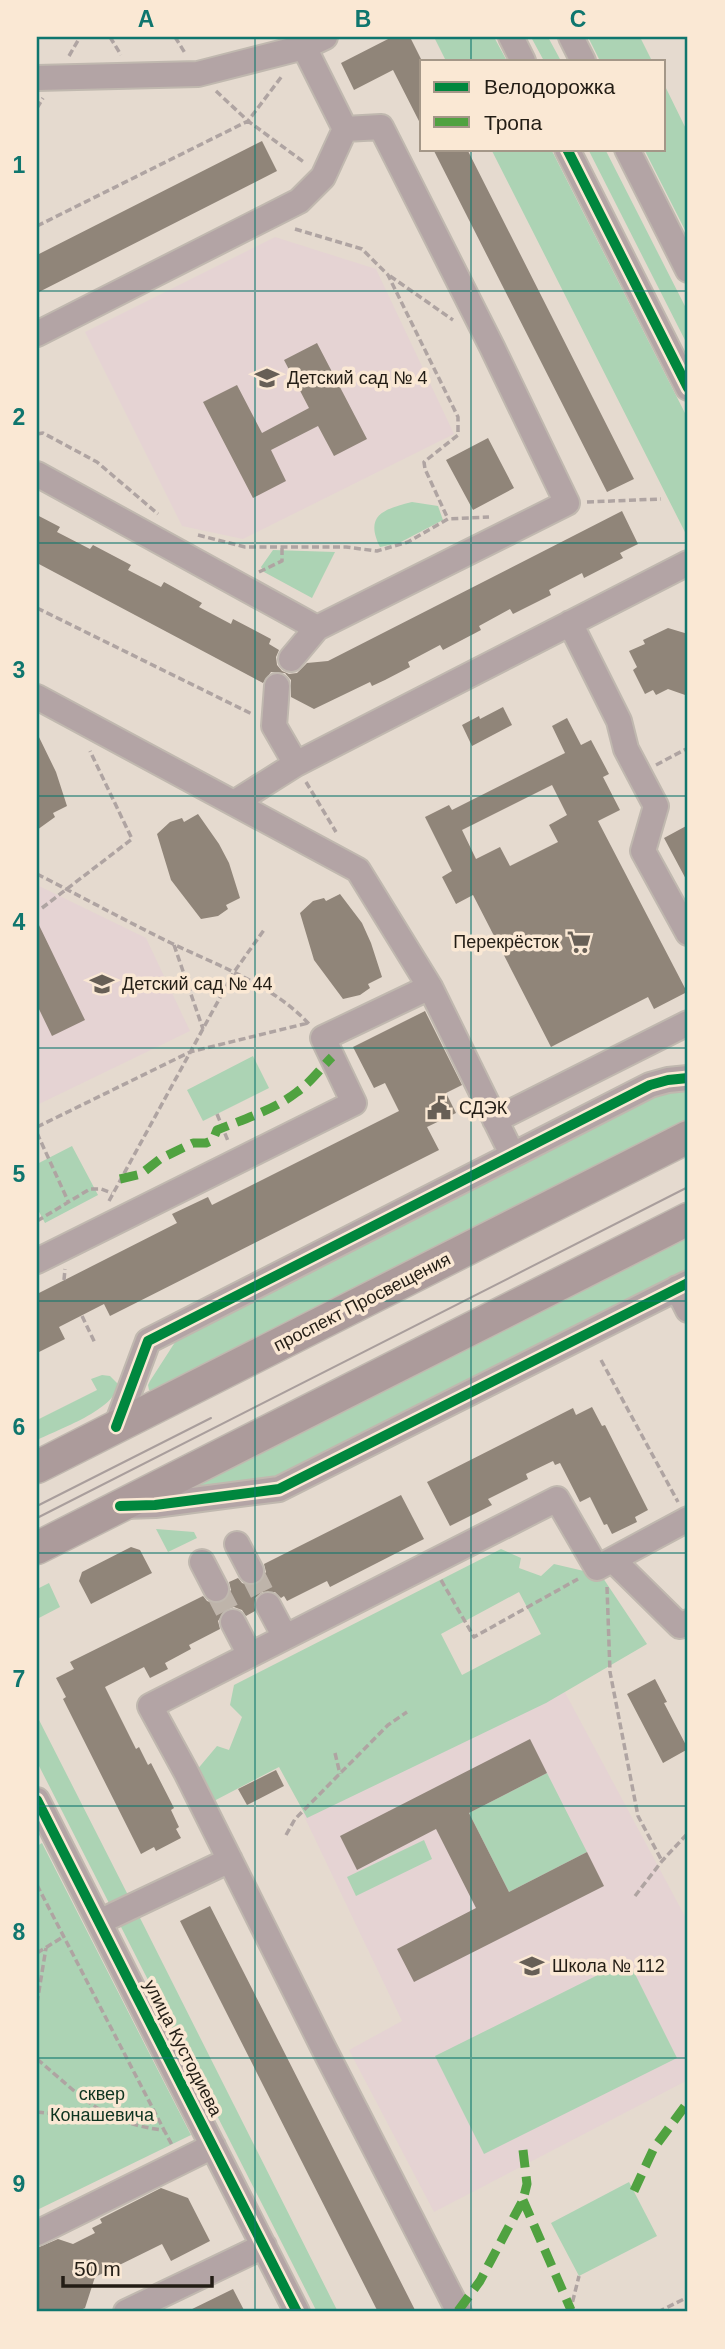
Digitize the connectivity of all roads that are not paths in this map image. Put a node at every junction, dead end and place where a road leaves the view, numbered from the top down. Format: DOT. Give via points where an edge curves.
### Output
graph roads {
  1 [pos="510,37"];
  2 [pos="571,37"];
  3 [pos="315,42"];
  4 [pos="522,60"];
  5 [pos="582,60"];
  6 [pos="37,78"];
  7 [pos="345,129"];
  8 [pos="568,150"];
  9 [pos="628,150"];
  10 [pos="688,270"];
  11 [pos="37,334"];
  12 [pos="688,388"];
  13 [pos="37,474"];
  14 [pos="688,563"];
  15 [pos="570,623"];
  16 [pos="317,628"];
  17 [pos="291,659"];
  18 [pos="277,686"];
  19 [pos="37,697"];
  20 [pos="296,764"];
  21 [pos="234,803"];
  22 [pos="687,926"];
  23 [pos="430,987"];
  24 [pos="688,1023"];
  25 [pos="688,1078"];
  26 [pos="495,1120"];
  27 [pos="688,1137"];
  28 [pos="512,1154"];
  29 [pos="688,1219"];
  30 [pos="37,1261"];
  31 [pos="685,1294"];
  32 [pos="116,1427"];
  33 [pos="37,1467"];
  34 [pos="120,1506"];
  35 [pos="688,1520"];
  36 [pos="237,1544"];
  37 [pos="37,1548"];
  38 [pos="202,1562"];
  39 [pos="605,1564"];
  40 [pos="251,1571"];
  41 [pos="216,1589"];
  42 [pos="268,1605"];
  43 [pos="233,1622"];
  44 [pos="688,1622"];
  45 [pos="285,1637"];
  46 [pos="250,1655"];
  47 [pos="37,1800"];
  48 [pos="43,1830"];
  49 [pos="230,1860"];
  50 [pos="99,1922"];
  51 [pos="213,2147"];
  52 [pos="37,2233"];
  53 [pos="264,2246"];
  54 [pos="162,2305"];
  55 [pos="127,2312"];
  56 [pos="297,2312"];
  57 [pos="459,2312"];
  1 -- 4 [label="street"];
  2 -- 5 [label="street"];
  3 -- 6 [label="street" via="198,74"];
  3 -- 7 [label="street"];
  7 -- 11 [label="street" via="323,177 299,201"];
  7 -- 16 [label="street" via="381,127 567,503"];
  8 -- 12 [label="street"];
  9 -- 10 [label="street"];
  13 -- 16 [label="street"];
  14 -- 15 [label="street"];
  15 -- 20 [label="street"];
  15 -- 22 [label="street" via="656,806 643,852"];
  16 -- 17 [label="street"];
  18 -- 20 [label="street" via="274,726"];
  19 -- 21 [label="street"];
  20 -- 21 [label="street"];
  21 -- 23 [label="street" via="359,870"];
  23 -- 26 [label="street"];
  23 -- 30 [label="street" via="316,1030 354,1103"];
  24 -- 26 [label="street"];
  25 -- 28 [label="street" via="650,1085"];
  26 -- 28 [label="street"];
  27 -- 32 [label="main road, проспект Просвещения"];
  28 -- 32 [label="street" via="148,1341"];
  29 -- 34 [label="main road"];
  31 -- 34 [label="street" via="279,1489"];
  32 -- 33 [label="main road, проспект Просвещения"];
  34 -- 37 [label="main road"];
  35 -- 39 [label="street"];
  36 -- 40 [label="street"];
  38 -- 41 [label="street"];
  39 -- 44 [label="street" via="680,1626"];
  39 -- 45 [label="street" via="557,1499"];
  42 -- 45 [label="street"];
  43 -- 46 [label="street"];
  45 -- 46 [label="street"];
  46 -- 49 [label="street" via="150,1706"];
  47 -- 48 [label="street, улица Кустодиева"];
  48 -- 50 [label="street, улица Кустодиева"];
  49 -- 50 [label="street"];
  49 -- 57 [label="street"];
  50 -- 51 [label="street, улица Кустодиева"];
  51 -- 52 [label="street"];
  51 -- 53 [label="street, улица Кустодиева"];
  53 -- 54 [label="street"];
  53 -- 56 [label="street, улица Кустодиева"];
  54 -- 55 [label="street"];
}
